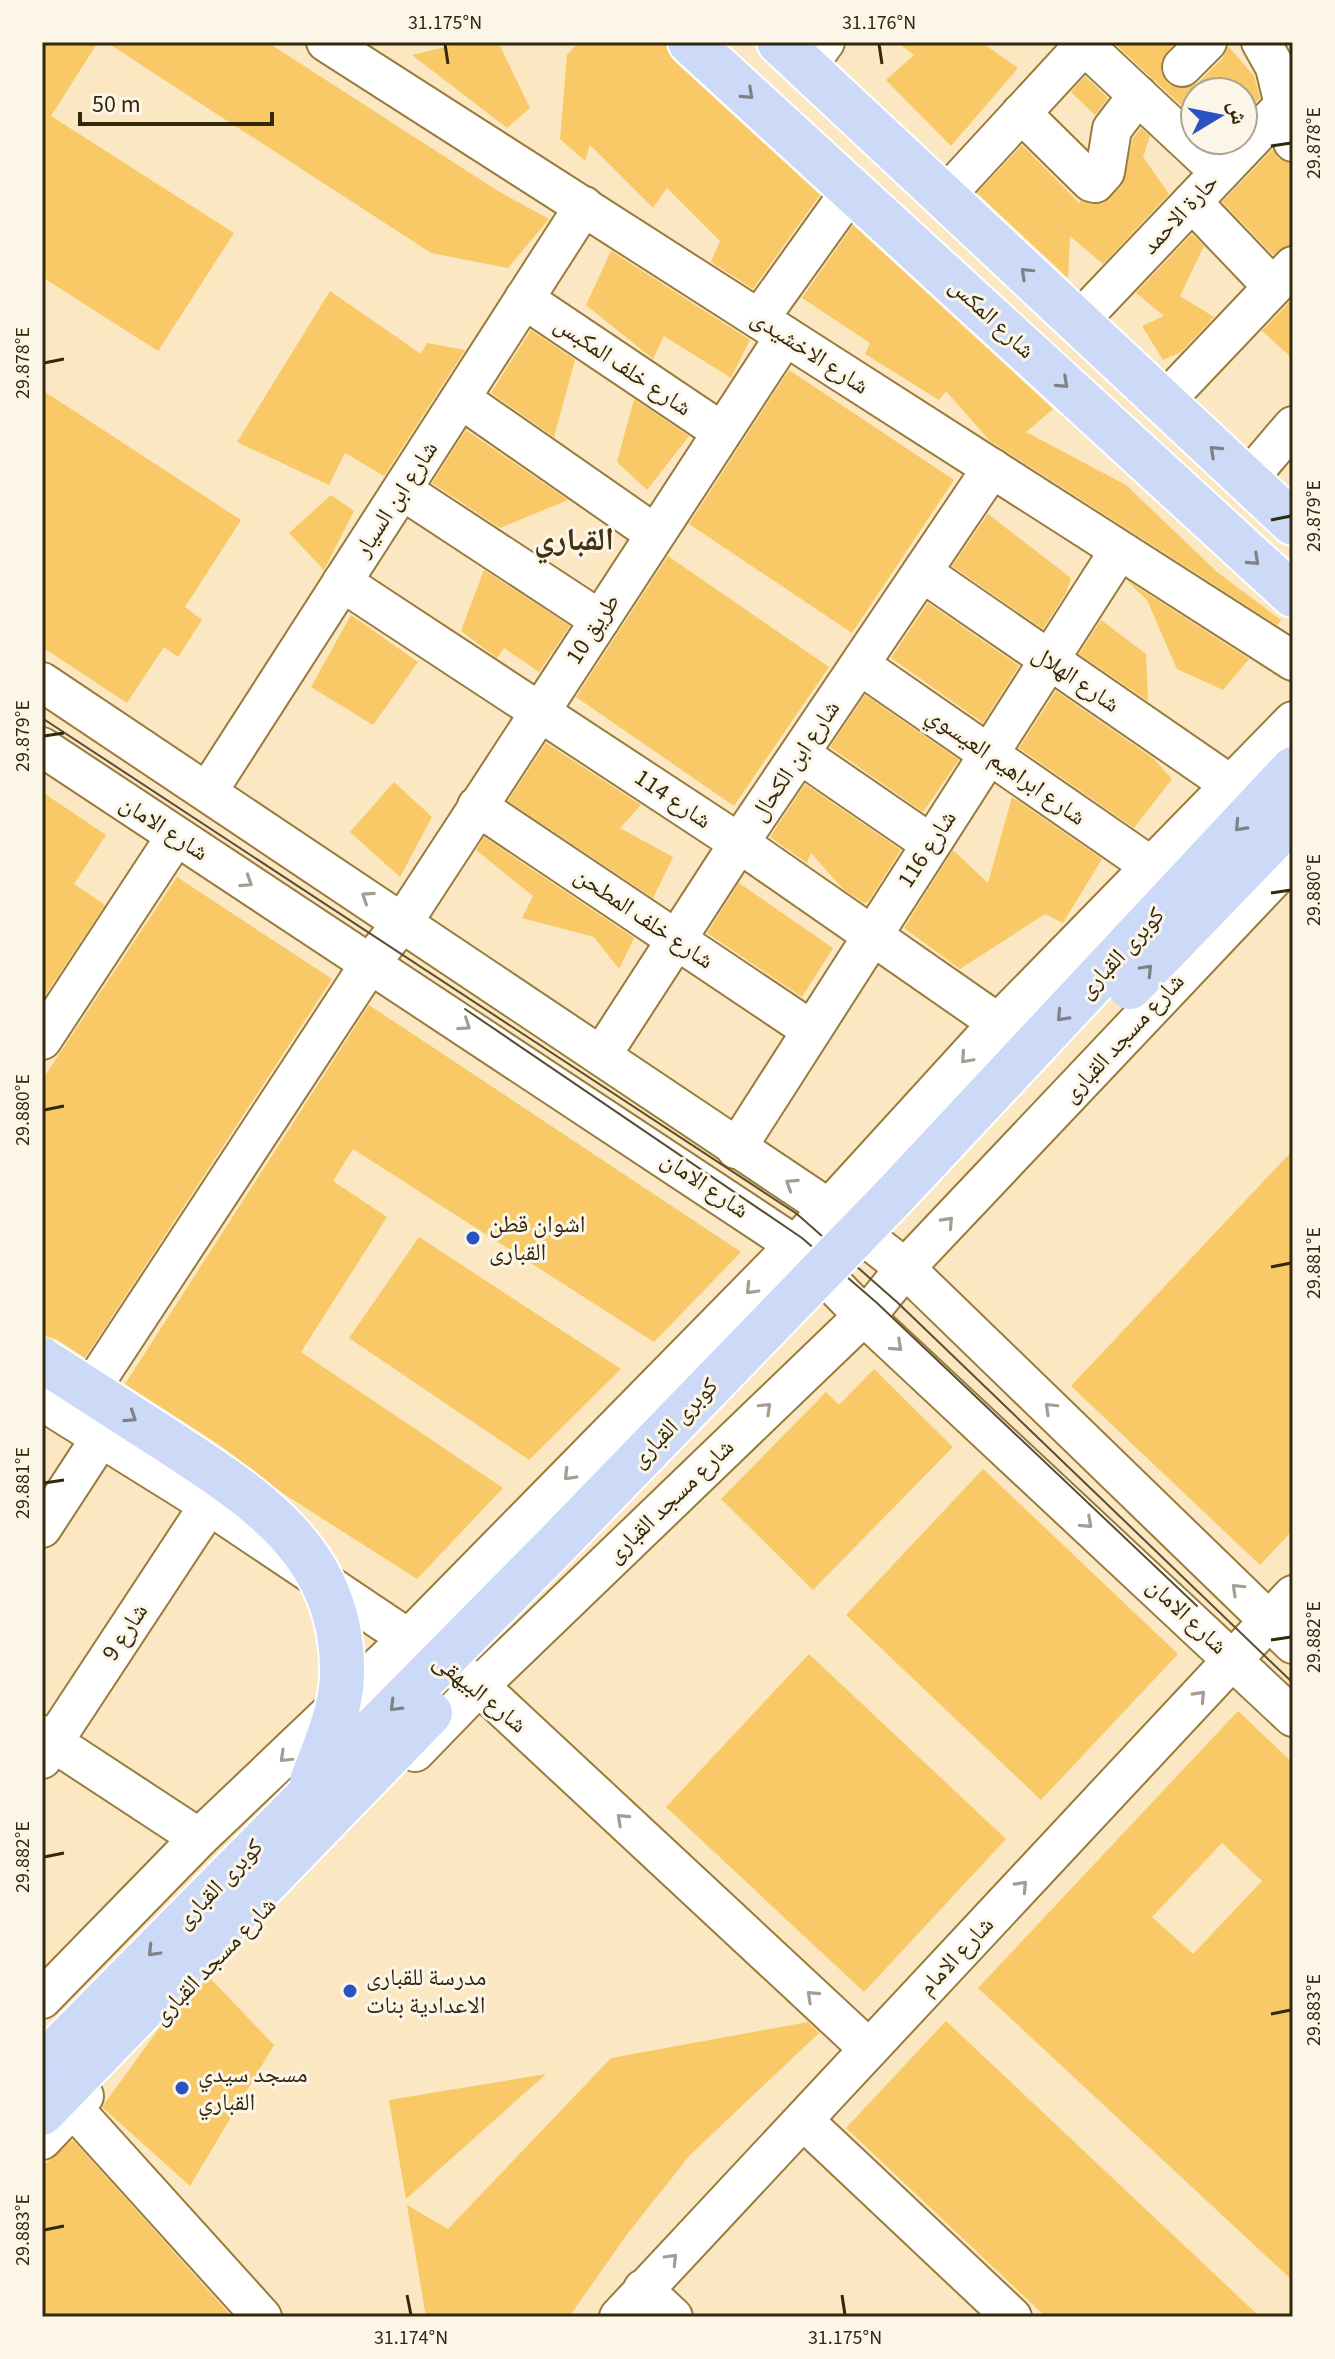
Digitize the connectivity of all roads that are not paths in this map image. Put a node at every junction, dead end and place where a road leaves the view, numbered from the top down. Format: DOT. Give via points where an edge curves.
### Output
graph roads {
  1 [pos="326,42"];
  2 [pos="690,42"];
  3 [pos="1085,43"];
  4 [pos="804,50"];
  5 [pos="1276,58"];
  6 [pos="1138,95"];
  7 [pos="1284,105"];
  8 [pos="1021,113"];
  9 [pos="1293,142"];
  10 [pos="1220,172"];
  11 [pos="852,189"];
  12 [pos="946,195"];
  13 [pos="1192,202"];
  14 [pos="584,206"];
  15 [pos="1283,277"];
  16 [pos="524,299"];
  17 [pos="1077,323"];
  18 [pos="772,328"];
  19 [pos="461,399"];
  20 [pos="1163,403"];
  21 [pos="1293,426"];
  22 [pos="722,432"];
  23 [pos="992,468"];
  24 [pos="1247,480"];
  25 [pos="402,490"];
  26 [pos="1293,523"];
  27 [pos="655,534"];
  28 [pos="1119,551"];
  29 [pos="922,572"];
  30 [pos="342,582"];
  31 [pos="1293,595"];
  32 [pos="600,620"];
  33 [pos="1048,660"];
  34 [pos="1293,661"];
  35 [pos="860,665"];
  36 [pos="42,682"];
  37 [pos="540,710"];
  38 [pos="1293,721"];
  39 [pos="42,747"];
  40 [pos="800,754"];
  41 [pos="989,754"];
  42 [pos="1293,769"];
  43 [pos="1231,785"];
  44 [pos="208,791"];
  45 [pos="477,806"];
  46 [pos="1293,818"];
  47 [pos="176,836"];
  48 [pos="739,843"];
  49 [pos="931,844"];
  50 [pos="1293,858"];
  51 [pos="1152,867"];
  52 [pos="403,922"];
  53 [pos="871,936"];
  54 [pos="676,940"];
  55 [pos="371,962"];
  56 [pos="998,1023"];
  57 [pos="811,1030"];
  58 [pos="42,1040"];
  59 [pos="601,1056"];
  60 [pos="736,1149"];
  61 [pos="828,1208"];
  62 [pos="795,1245"];
  63 [pos="905,1268"];
  64 [pos="863,1315"];
  65 [pos="42,1360"];
  66 [pos="71,1420"];
  67 [pos="209,1505"];
  68 [pos="42,1528"];
  69 [pos="1285,1620"];
  70 [pos="410,1637"];
  71 [pos="1234,1659"];
  72 [pos="479,1686"];
  73 [pos="1293,1717"];
  74 [pos="46,1746"];
  75 [pos="308,1792"];
  76 [pos="199,1838"];
  77 [pos="42,1999"];
  78 [pos="869,2049"];
  79 [pos="42,2065"];
  80 [pos="57,2111"];
  81 [pos="804,2121"];
  82 [pos="42,2140"];
  83 [pos="643,2289"];
  84 [pos="262,2317"];
  85 [pos="619,2317"];
  86 [pos="673,2317"];
  87 [pos="1012,2317"];
  1 -- 14 [label="street, شارع الاخشيدى"];
  2 -- 11 [label="main road, شارع المكس, one-way"];
  3 -- 6 [label="street"];
  3 -- 8 [label="street"];
  4 -- 12 [label="main road"];
  5 -- 7 [label="street"];
  6 -- 8 [label="street" via="1112,129 1105,172 1095,183"];
  6 -- 10 [label="street"];
  7 -- 9 [label="street"];
  7 -- 10 [label="street, حارة الاحمد"];
  8 -- 12 [label="street"];
  10 -- 13 [label="street, حارة الاحمد"];
  11 -- 18 [label="street, طريق 10"];
  11 -- 31 [label="main road, شارع المكس, one-way"];
  17 -- 12 [label="main road, one-way"];
  13 -- 15 [label="street"];
  13 -- 17 [label="street, حارة الاحمد"];
  14 -- 16 [label="street, شارع ابن السيار"];
  14 -- 18 [label="street, شارع الاخشيدى"];
  15 -- 20 [label="street"];
  16 -- 19 [label="street, شارع ابن السيار"];
  16 -- 22 [label="street, شارع خلف المكبس"];
  17 -- 20 [label="main road"];
  18 -- 22 [label="street, طريق 10"];
  18 -- 23 [label="street, شارع الاخشيدى"];
  19 -- 25 [label="street, شارع ابن السيار"];
  19 -- 27 [label="street"];
  24 -- 20 [label="main road, one-way"];
  21 -- 24 [label="street"];
  22 -- 27 [label="street, طريق 10"];
  23 -- 28 [label="street, شارع الاخشيدى"];
  23 -- 29 [label="street, شارع ابن الكحال"];
  24 -- 26 [label="main road"];
  25 -- 30 [label="street, شارع ابن السيار"];
  25 -- 32 [label="street"];
  27 -- 32 [label="street, طريق 10"];
  28 -- 33 [label="street, شارع 116"];
  28 -- 34 [label="street, شارع الاخشيدى"];
  29 -- 33 [label="street, شارع الهلال"];
  29 -- 35 [label="street, شارع ابن الكحال"];
  30 -- 37 [label="street, شارع 114"];
  30 -- 44 [label="street, شارع ابن السيار"];
  32 -- 37 [label="street, طريق 10"];
  33 -- 41 [label="street, شارع 116"];
  33 -- 43 [label="street, شارع الهلال"];
  35 -- 40 [label="street, شارع ابن الكحال"];
  35 -- 41 [label="street, شارع ابراهيم العيسوي"];
  36 -- 44 [label="street, شارع الامان"];
  37 -- 45 [label="street, طريق 10"];
  37 -- 48 [label="street, شارع 114"];
  38 -- 43 [label="street"];
  39 -- 47 [label="street, شارع الامان"];
  40 -- 48 [label="street, شارع ابن الكحال"];
  40 -- 49 [label="street"];
  41 -- 49 [label="street, شارع 116"];
  41 -- 51 [label="street, شارع ابراهيم العيسوي"];
  42 -- 75 [label="main road, كوبرى القبارى, one-way, bridge" via="895,1195"];
  43 -- 51 [label="street"];
  52 -- 44 [label="street, شارع الامان, one-way"];
  45 -- 52 [label="street, طريق 10"];
  45 -- 54 [label="street, شارع خلف المطحن"];
  80 -- 46 [label="main road, كوبرى القبارى, one-way, bridge"];
  47 -- 55 [label="street, شارع الامان, one-way"];
  47 -- 58 [label="street"];
  48 -- 53 [label="street, شارع 114"];
  48 -- 54 [label="street, شارع ابن الكحال"];
  49 -- 53 [label="street, شارع 116"];
  63 -- 50 [label="street, شارع مسجد القبارى, one-way"];
  51 -- 56 [label="street"];
  52 -- 55 [label="street, طريق 10"];
  52 -- 59 [label="street, شارع الامان"];
  53 -- 56 [label="street, شارع 114"];
  53 -- 57 [label="street, شارع 116"];
  54 -- 57 [label="street, شارع خلف المطحن"];
  54 -- 59 [label="street, شارع ابن الكحال"];
  55 -- 62 [label="street, شارع الامان, one-way"];
  55 -- 66 [label="street, طريق 10"];
  56 -- 61 [label="street, one-way"];
  57 -- 60 [label="street, شارع 116"];
  59 -- 60 [label="street, شارع الامان"];
  61 -- 60 [label="street, شارع الامان, one-way"];
  61 -- 62 [label="street"];
  61 -- 63 [label="street, شارع الامان"];
  62 -- 64 [label="street, شارع الامان"];
  62 -- 70 [label="street, one-way"];
  63 -- 64 [label="street, شارع مسجد القبارى"];
  69 -- 63 [label="street, شارع الامان, one-way"];
  64 -- 71 [label="street, شارع الامان, one-way"];
  72 -- 64 [label="street, شارع مسجد القبارى, one-way"];
  65 -- 75 [label="main road, one-way, bridge" via="222,1476 287,1528 312,1561 334,1611 342,1678"];
  66 -- 67 [label="street, شارع البيهقى"];
  66 -- 68 [label="street, طريق 10"];
  67 -- 70 [label="street, شارع البيهقى"];
  67 -- 74 [label="street, شارع 9"];
  69 -- 71 [label="street, شارع الامام"];
  70 -- 72 [label="street, شارع البيهقى"];
  70 -- 76 [label="street, one-way"];
  71 -- 73 [label="street, شارع الامان"];
  78 -- 71 [label="street, شارع الامام, one-way"];
  78 -- 72 [label="street, شارع البيهقى, one-way"];
  72 -- 80 [label="street, شارع مسجد القبارى"];
  74 -- 76 [label="street"];
  75 -- 79 [label="main road, كوبرى القبارى, one-way, bridge"];
  76 -- 77 [label="street"];
  78 -- 81 [label="street, شارع الامام"];
  80 -- 82 [label="street, شارع مسجد القبارى"];
  80 -- 84 [label="street"];
  83 -- 81 [label="street, شارع الامام, one-way"];
  81 -- 87 [label="street"];
  83 -- 85 [label="street, شارع الامام"];
  83 -- 86 [label="street"];
}
